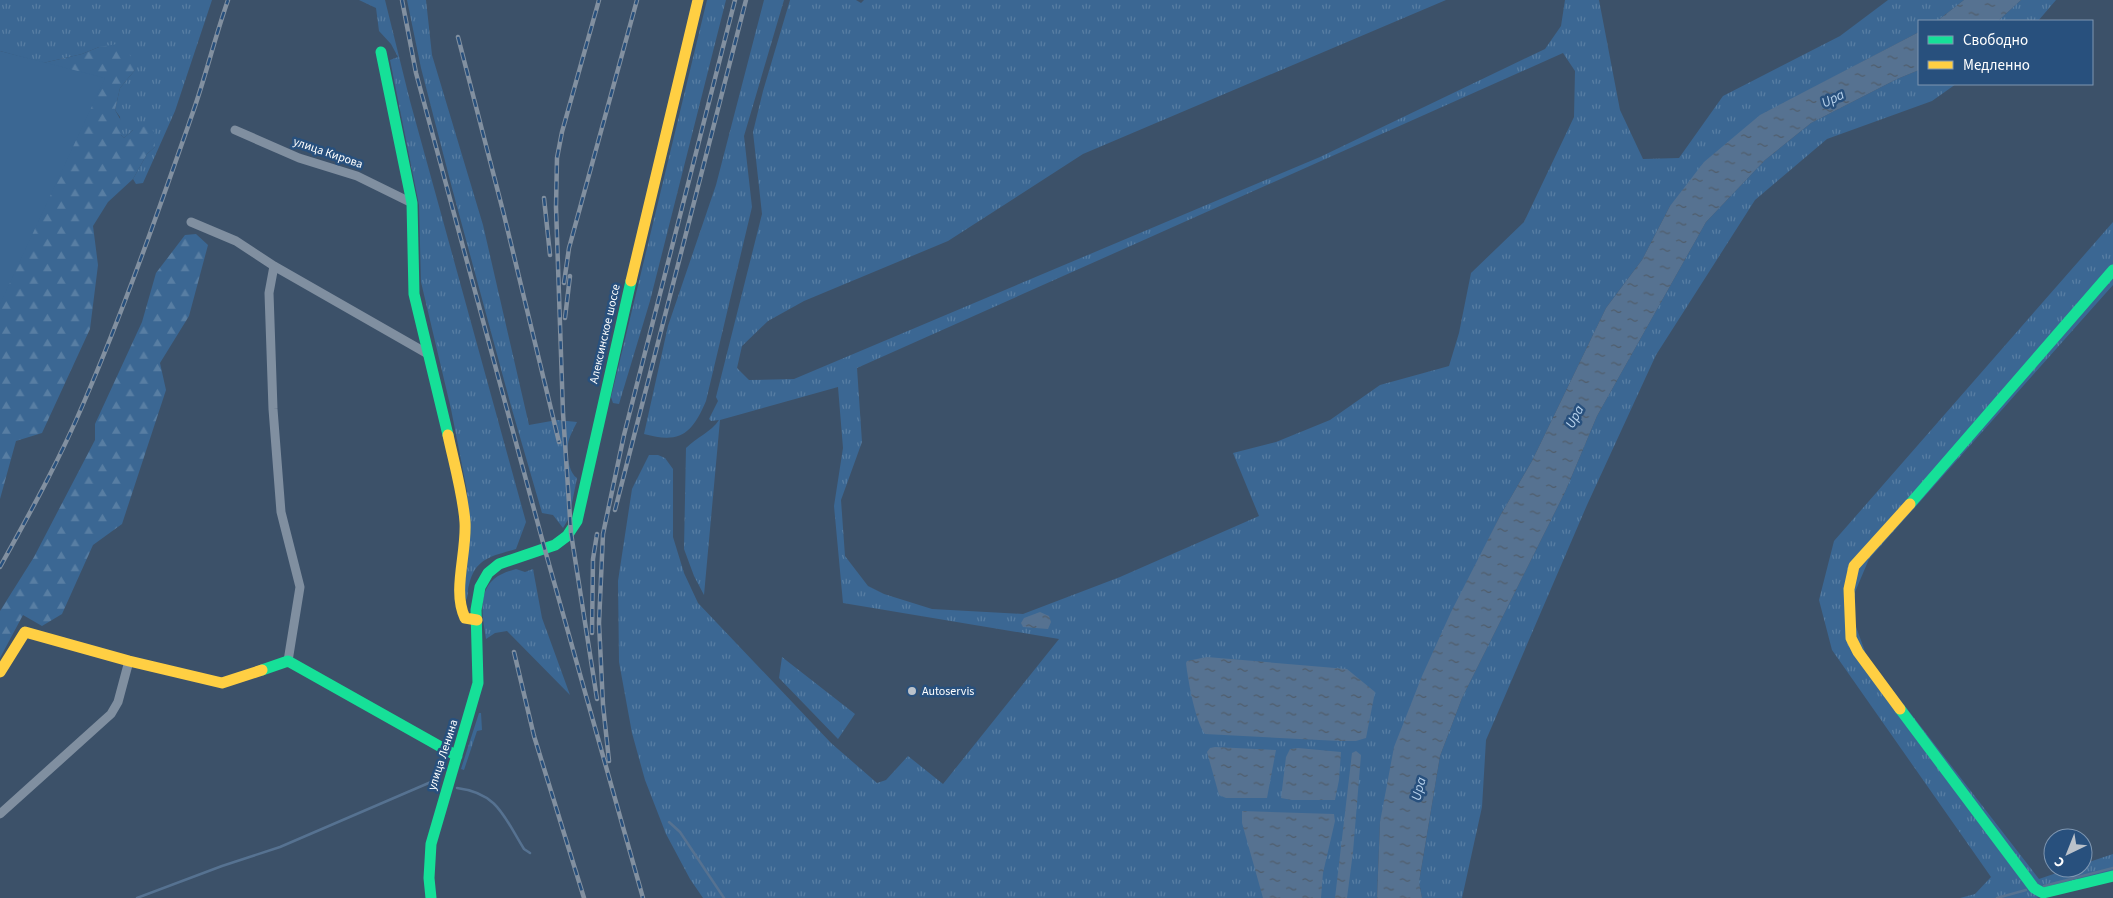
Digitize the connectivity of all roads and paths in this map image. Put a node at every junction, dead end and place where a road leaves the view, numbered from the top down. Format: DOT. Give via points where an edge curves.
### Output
graph roads {
  1 [pos="698,0"];
  2 [pos="381,52"];
  3 [pos="235,130"];
  4 [pos="412,203"];
  5 [pos="191,222"];
  6 [pos="274,266"];
  7 [pos="2113,270"];
  8 [pos="428,354"];
  9 [pos="477,620"];
  10 [pos="129,661"];
  11 [pos="288,661"];
  12 [pos="0,672"];
  13 [pos="457,756"];
  14 [pos="0,814"];
  15 [pos="2113,876"];
  16 [pos="431,898"];
  1 -- 9 [label="street, Алексинское шоссе" via="577,521 560,544 516,556 493,567 480,585"];
  2 -- 4 [label="street"];
  3 -- 4 [label="street, улица Кирова" via="299,158 357,176"];
  4 -- 8 [label="street" via="414,294"];
  5 -- 6 [label="street" via="236,241"];
  6 -- 8 [label="street"];
  6 -- 11 [label="street" via="269,293 272,409 281,512 300,587"];
  7 -- 15 [label="street" via="1854,566 1849,589 1851,638 1858,652 2034,888 2042,893"];
  8 -- 9 [label="street" via="443,407 465,521 460,608 466,618"];
  9 -- 13 [label="street, улица Ленина" via="478,683"];
  10 -- 11 [label="street" via="222,683"];
  10 -- 12 [label="street" via="24,632"];
  10 -- 14 [label="street" via="118,702 111,714"];
  11 -- 13 [label="street"];
  13 -- 16 [label="street, улица Ленина" via="431,844"];
}
